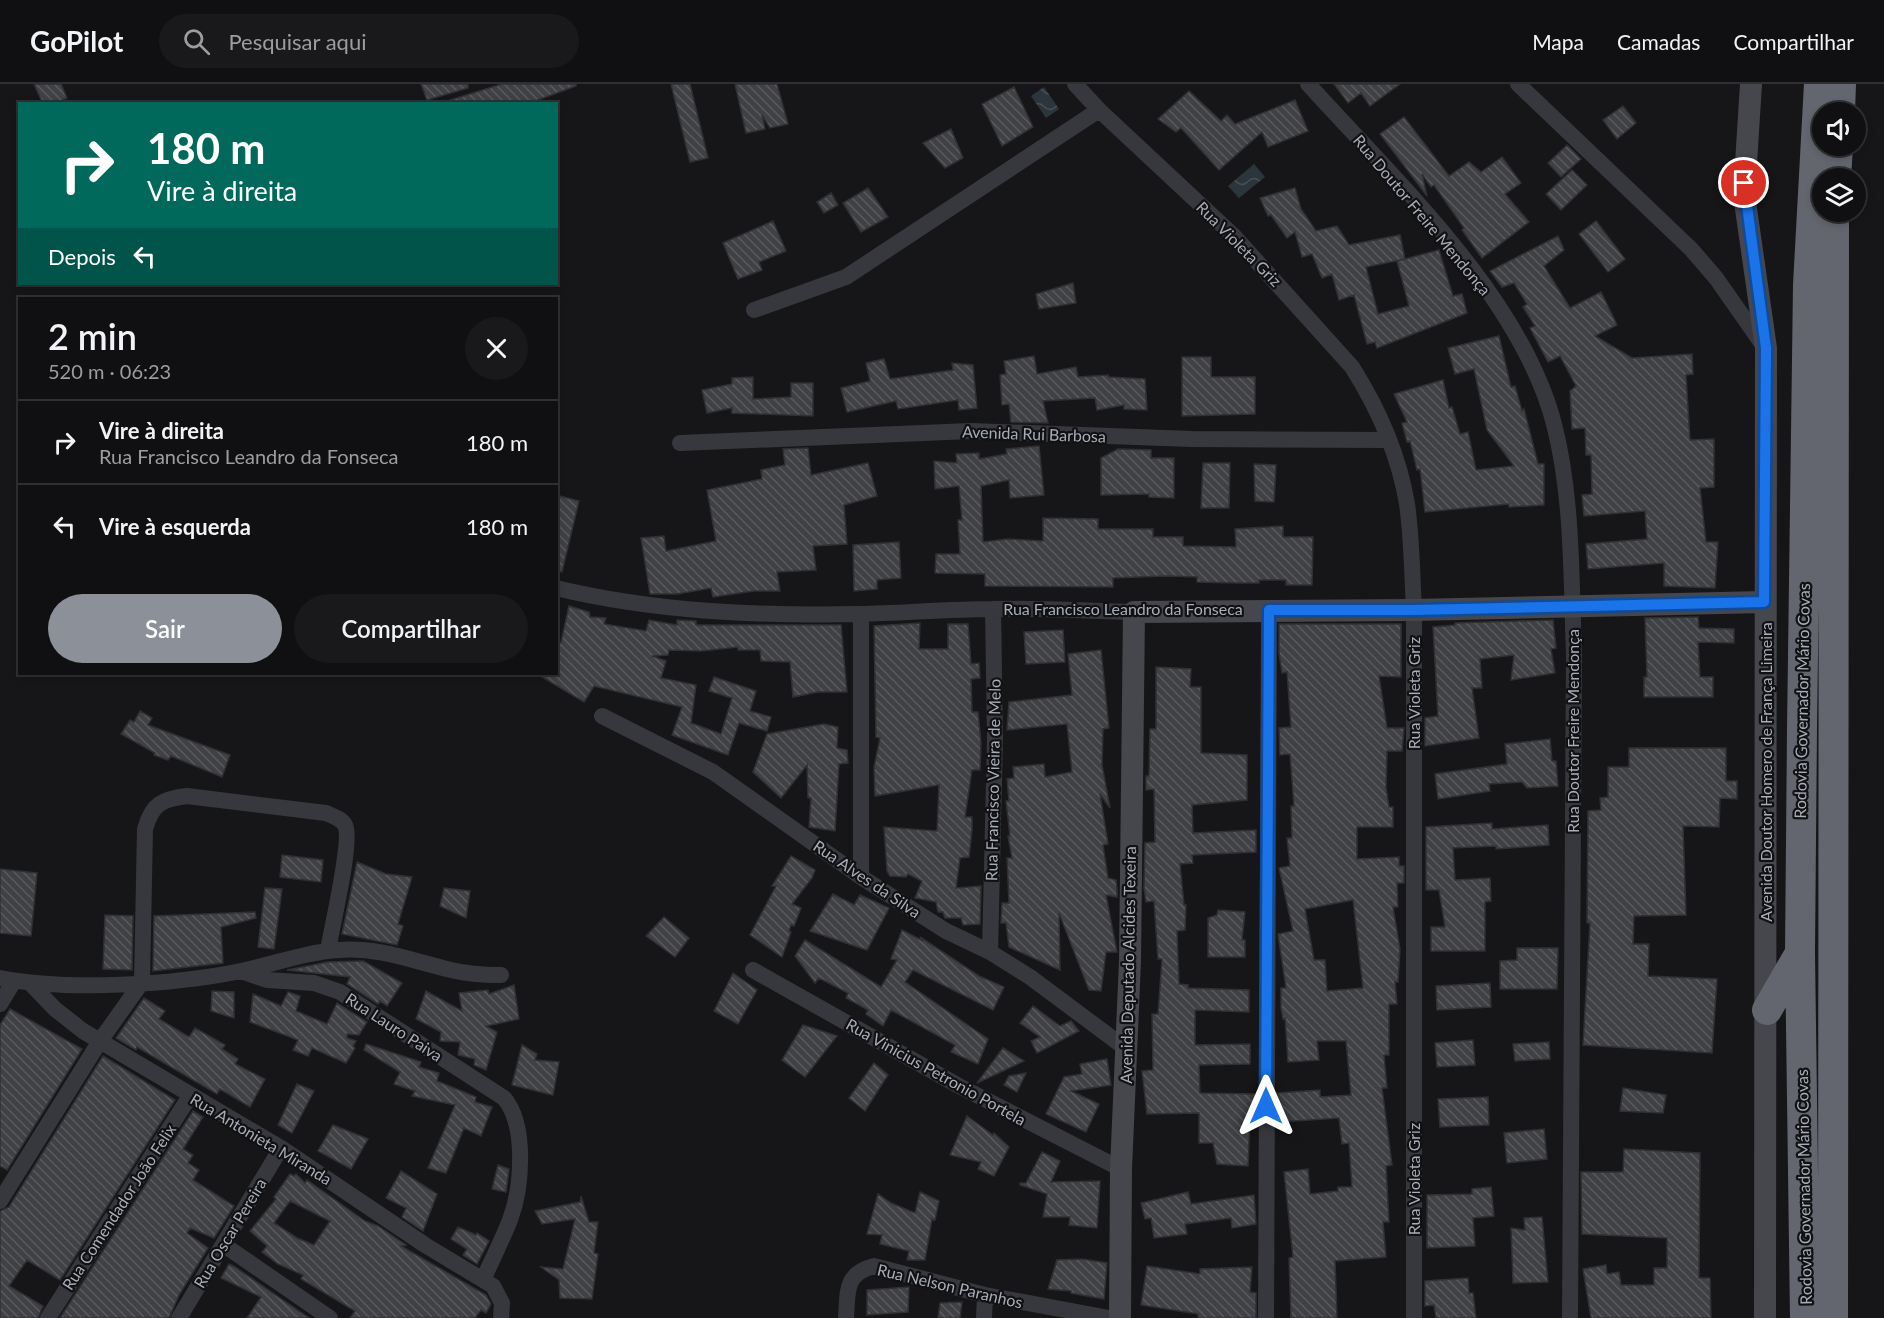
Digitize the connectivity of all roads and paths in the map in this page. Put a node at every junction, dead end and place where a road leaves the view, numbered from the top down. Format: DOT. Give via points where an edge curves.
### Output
graph roads {
  1 [pos="1075,84"];
  2 [pos="1308,84"];
  3 [pos="1518,84"];
  4 [pos="1751,84"];
  5 [pos="1819,84"];
  6 [pos="1841,84"];
  7 [pos="1840,102"];
  8 [pos="1099,110"];
  9 [pos="1834,222"];
  10 [pos="754,309"];
  11 [pos="1766,348"];
  12 [pos="1389,440"];
  13 [pos="680,443"];
  14 [pos="558,588"];
  15 [pos="1764,602"];
  16 [pos="1572,606"];
  17 [pos="993,609"];
  18 [pos="1269,610"];
  19 [pos="1414,610"];
  20 [pos="1134,612"];
  21 [pos="861,614"];
  22 [pos="602,716"];
  23 [pos="861,878"];
  24 [pos="328,951"];
  25 [pos="990,952"];
  26 [pos="1800,953"];
  27 [pos="753,970"];
  28 [pos="241,971"];
  29 [pos="501,975"];
  30 [pos="7,980"];
  31 [pos="142,982"];
  32 [pos="31,984"];
  33 [pos="0,1004"];
  34 [pos="1767,1010"];
  35 [pos="99,1041"];
  36 [pos="1128,1050"];
  37 [pos="190,1096"];
  38 [pos="281,1148"];
  39 [pos="1121,1169"];
  40 [pos="0,1201"];
  41 [pos="224,1245"];
  42 [pos="483,1280"];
  43 [pos="985,1295"];
  44 [pos="48,1318"];
  45 [pos="179,1318"];
  46 [pos="330,1318"];
  47 [pos="501,1318"];
  48 [pos="846,1318"];
  49 [pos="984,1318"];
  50 [pos="1109,1318"];
  51 [pos="1120,1318"];
  52 [pos="1266,1318"];
  53 [pos="1414,1318"];
  54 [pos="1570,1318"];
  55 [pos="1765,1318"];
  56 [pos="1805,1318"];
  57 [pos="1833,1318"];
  1 -- 8 [label="street, Rua Violeta Griz"];
  2 -- 16 [label="street, Rua Doutor Freire Mendonça" via="1433,223 1489,292 1524,350 1541,384 1554,425 1565,489"];
  3 -- 11 [label="street" via="1691,249"];
  4 -- 11 [label="main road, Avenida Doutor Homero de França Limeira" via="1744,195"];
  5 -- 26 [label="highway, Rodovia Governador Mário Covas" via="1808,285"];
  6 -- 7 [label="highway"];
  8 -- 10 [label="street" via="846,277"];
  8 -- 12 [label="street, Rua Violeta Griz" via="1234,236 1325,335 1365,387"];
  9 -- 57 [label="highway, Rodovia Governador Mário Covas"];
  11 -- 15 [label="main road, Avenida Doutor Homero de França Limeira"];
  12 -- 13 [label="street, Avenida Rui Barbosa" via="1192,439 971,431"];
  12 -- 19 [label="street, Rua Violeta Griz" via="1406,502"];
  14 -- 21 [label="street, Rua Francisco Leandro da Fonseca" via="680,610 758,615"];
  15 -- 16 [label="main road, Rua Francisco Leandro da Fonseca"];
  15 -- 34 [label="main road, Avenida Doutor Homero de França Limeira"];
  16 -- 19 [label="main road, Rua Francisco Leandro da Fonseca"];
  16 -- 54 [label="street, Rua Doutor Freire Mendonça"];
  17 -- 20 [label="street, Rua Francisco Leandro da Fonseca"];
  17 -- 21 [label="street, Rua Francisco Leandro da Fonseca"];
  17 -- 25 [label="street, Rua Francisco Vieira de Melo" via="995,739"];
  18 -- 19 [label="main road, Rua Francisco Leandro da Fonseca"];
  18 -- 20 [label="main road, Rua Francisco Leandro da Fonseca"];
  18 -- 52 [label="street"];
  19 -- 53 [label="street, Rua Violeta Griz"];
  20 -- 36 [label="main road, Avenida Deputado Alcides Texeira"];
  21 -- 23 [label="street"];
  22 -- 23 [label="street, Rua Alves da Silva" via="713,772"];
  23 -- 25 [label="street, Rua Alves da Silva" via="946,931"];
  24 -- 28 [label="street, Rua Lauro Paiva"];
  24 -- 29 [label="street, Rua Lauro Paiva" via="382,951 451,970"];
  24 -- 31 [label="street" via="348,849 345,825 326,813 187,796 157,803 145,829"];
  25 -- 36 [label="street, Rua Alves da Silva"];
  26 -- 34 [label="highway"];
  26 -- 56 [label="highway, Rodovia Governador Mário Covas"];
  27 -- 39 [label="street, Rua Vinicius Petronio Portela" via="959,1086"];
  28 -- 31 [label="street, Rua Lauro Paiva"];
  28 -- 42 [label="street, Rua Lauro Paiva" via="267,980 314,983 340,992 504,1098 516,1118 518,1182 511,1219"];
  30 -- 32 [label="street"];
  30 -- 33 [label="street"];
  31 -- 32 [label="street, Rua Lauro Paiva"];
  31 -- 35 [label="street"];
  32 -- 35 [label="street, Rua Antonieta Miranda" via="55,1009"];
  34 -- 55 [label="main road, Avenida Doutor Homero de França Limeira"];
  35 -- 37 [label="street, Rua Antonieta Miranda"];
  35 -- 40 [label="street"];
  36 -- 39 [label="main road, Avenida Deputado Alcides Texeira"];
  37 -- 38 [label="street, Rua Antonieta Miranda"];
  37 -- 44 [label="street, Rua Comendador João Felix"];
  38 -- 41 [label="street, Rua Oscar Pereira"];
  38 -- 42 [label="street, Rua Antonieta Miranda"];
  39 -- 51 [label="main road, Avenida Deputado Alcides Texeira"];
  41 -- 45 [label="street, Rua Oscar Pereira"];
  41 -- 46 [label="street"];
  42 -- 47 [label="street, Rua Antonieta Miranda" via="499,1294"];
  43 -- 48 [label="street, Rua Nelson Paranhos" via="874,1266 852,1277"];
  43 -- 49 [label="street"];
  43 -- 50 [label="street, Rua Nelson Paranhos"];
}
